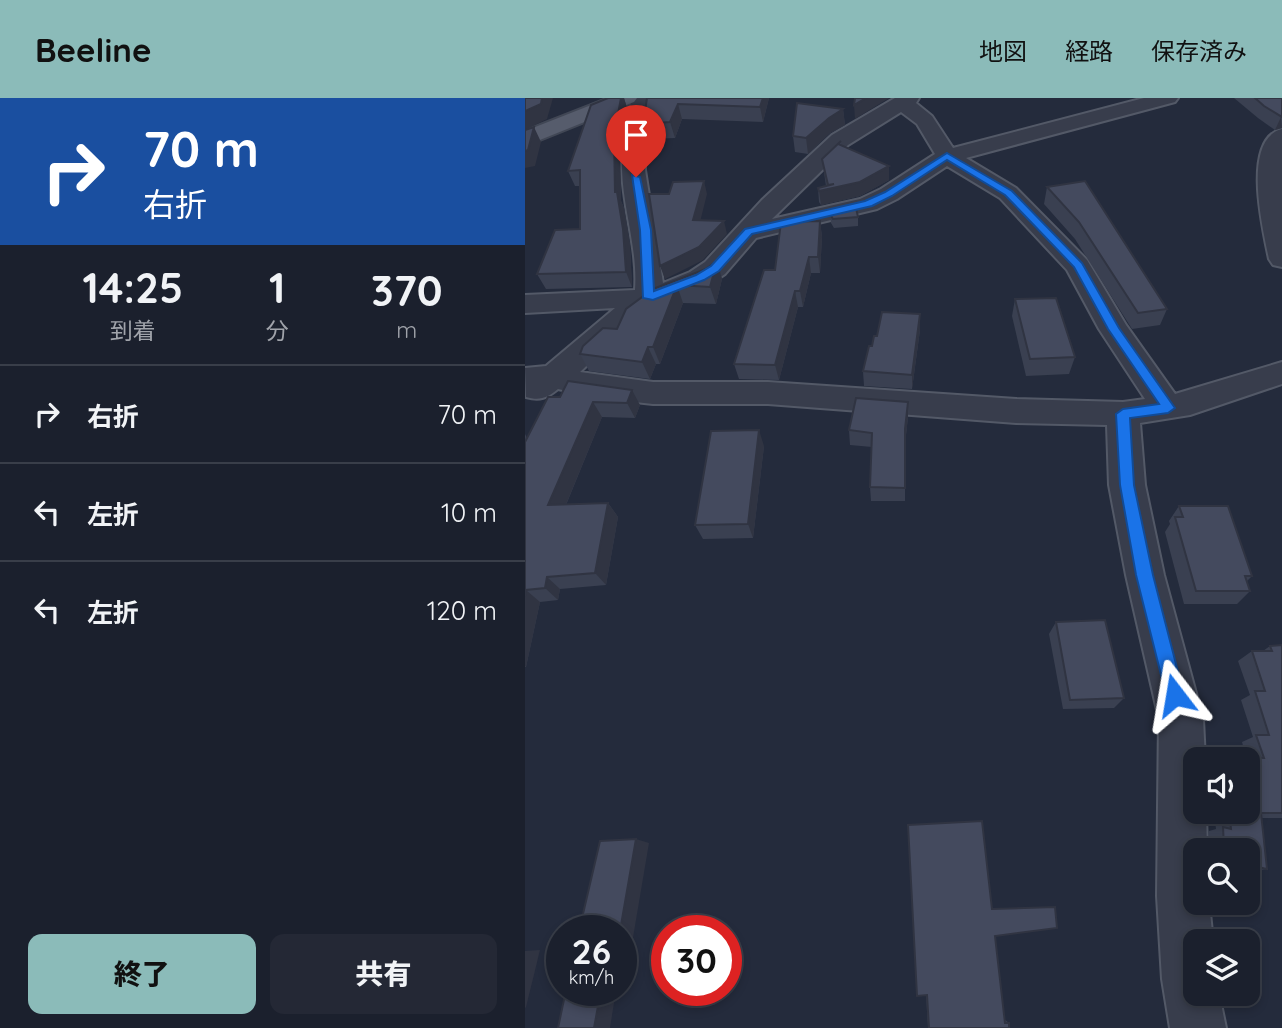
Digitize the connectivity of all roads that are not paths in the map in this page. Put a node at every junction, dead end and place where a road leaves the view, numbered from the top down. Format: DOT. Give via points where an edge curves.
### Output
graph roads {
  1 [pos="627,98"];
  2 [pos="642,98"];
  3 [pos="1168,98"];
  4 [pos="906,100"];
  5 [pos="1282,135"];
  6 [pos="525,139"];
  7 [pos="947,156"];
  8 [pos="748,232"];
  9 [pos="1282,259"];
  10 [pos="649,298"];
  11 [pos="525,304"];
  12 [pos="1282,373"];
  13 [pos="537,378"];
  14 [pos="525,400"];
  15 [pos="1168,408"];
  16 [pos="1123,414"];
  17 [pos="1198,1028"];
  1 -- 6 [label="main road"];
  2 -- 10 [label="street" via="633,153"];
  3 -- 7 [label="street"];
  4 -- 7 [label="street" via="925,120"];
  4 -- 8 [label="street" via="840,140"];
  5 -- 9 [label="street" via="1269,162"];
  7 -- 8 [label="street" via="868,204"];
  7 -- 15 [label="street" via="1008,193 1079,266 1114,329"];
  8 -- 10 [label="street" via="715,268"];
  10 -- 11 [label="street"];
  10 -- 13 [label="street" via="568,366"];
  12 -- 15 [label="street"];
  13 -- 14 [label="street"];
  13 -- 16 [label="street" via="653,393 768,393"];
  15 -- 16 [label="street"];
  16 -- 17 [label="street" via="1130,498 1181,719 1183,896"];
}
